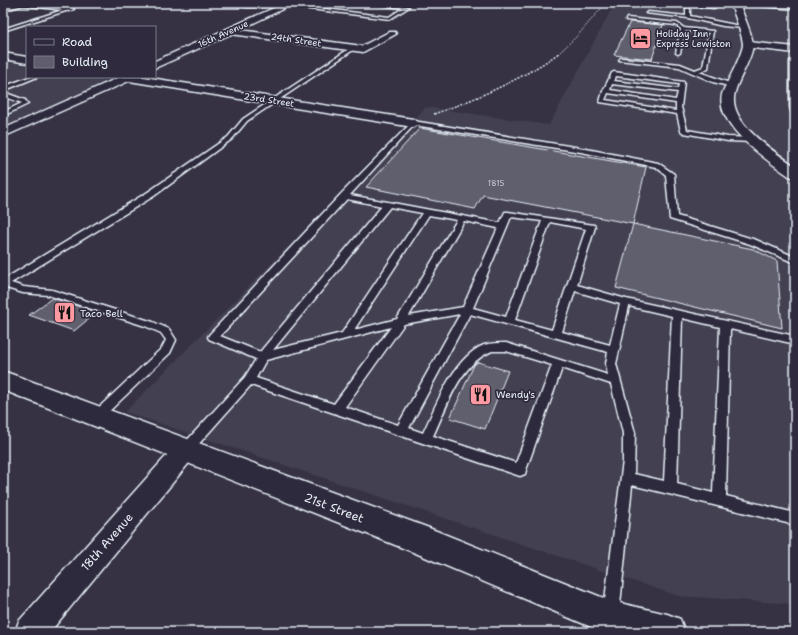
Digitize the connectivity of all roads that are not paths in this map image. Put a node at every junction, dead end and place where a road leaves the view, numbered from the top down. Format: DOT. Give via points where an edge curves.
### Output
graph roads {
  1 [pos="22,3"];
  2 [pos="221,3"];
  3 [pos="319,3"];
  4 [pos="368,3"];
  5 [pos="668,3"];
  6 [pos="712,3"];
  7 [pos="736,3"];
  8 [pos="289,4"];
  9 [pos="363,6"];
  10 [pos="690,6"];
  11 [pos="308,8"];
  12 [pos="795,8"];
  13 [pos="3,9"];
  14 [pos="70,9"];
  15 [pos="356,10"];
  16 [pos="350,13"];
  17 [pos="648,13"];
  18 [pos="713,16"];
  19 [pos="688,17"];
  20 [pos="627,19"];
  21 [pos="715,24"];
  22 [pos="743,27"];
  23 [pos="683,29"];
  24 [pos="3,30"];
  25 [pos="230,31"];
  26 [pos="392,34"];
  27 [pos="748,45"];
  28 [pos="359,48"];
  29 [pos="795,50"];
  30 [pos="678,53"];
  31 [pos="5,57"];
  32 [pos="621,59"];
  33 [pos="26,60"];
  34 [pos="795,60"];
  35 [pos="156,65"];
  36 [pos="695,72"];
  37 [pos="32,78"];
  38 [pos="125,78"];
  39 [pos="133,78"];
  40 [pos="3,82"];
  41 [pos="15,85"];
  42 [pos="732,85"];
  43 [pos="3,89"];
  44 [pos="606,92"];
  45 [pos="3,94"];
  46 [pos="274,101"];
  47 [pos="679,102"];
  48 [pos="680,113"];
  49 [pos="3,114"];
  50 [pos="795,114"];
  51 [pos="413,123"];
  52 [pos="3,133"];
  53 [pos="753,140"];
  54 [pos="795,172"];
  55 [pos="344,196"];
  56 [pos="388,204"];
  57 [pos="426,212"];
  58 [pos="462,218"];
  59 [pos="547,219"];
  60 [pos="502,226"];
  61 [pos="795,260"];
  62 [pos="3,284"];
  63 [pos="572,287"];
  64 [pos="625,302"];
  65 [pos="467,310"];
  66 [pos="677,314"];
  67 [pos="401,321"];
  68 [pos="509,322"];
  69 [pos="725,325"];
  70 [pos="556,334"];
  71 [pos="345,336"];
  72 [pos="795,340"];
  73 [pos="614,350"];
  74 [pos="262,357"];
  75 [pos="558,363"];
  76 [pos="3,380"];
  77 [pos="249,380"];
  78 [pos="615,380"];
  79 [pos="337,409"];
  80 [pos="97,416"];
  81 [pos="402,429"];
  82 [pos="426,438"];
  83 [pos="185,451"];
  84 [pos="626,478"];
  85 [pos="670,488"];
  86 [pos="719,500"];
  87 [pos="795,519"];
  88 [pos="611,618"];
  89 [pos="30,632"];
  90 [pos="667,632"];
  1 -- 13 [label="street"];
  1 -- 14 [label="street"];
  2 -- 8 [label="lane" via="247,6"];
  3 -- 11 [label="lane"];
  4 -- 9 [label="lane"];
  4 -- 16 [label="lane" via="407,7 390,18"];
  5 -- 10 [label="lane"];
  6 -- 10 [label="lane" via="714,7"];
  7 -- 12 [label="lane"];
  7 -- 22 [label="street"];
  8 -- 11 [label="lane"];
  8 -- 25 [label="street, 16th Avenue"];
  10 -- 19 [label="lane"];
  11 -- 16 [label="lane"];
  14 -- 24 [label="lane"];
  15 -- 16 [label="lane"];
  17 -- 19 [label="lane"];
  18 -- 21 [label="lane"];
  19 -- 21 [label="lane"];
  20 -- 23 [label="lane" via="677,24"];
  21 -- 22 [label="lane"];
  22 -- 27 [label="street"];
  23 -- 30 [label="lane"];
  23 -- 36 [label="lane" via="711,32 705,68"];
  25 -- 28 [label="street, 24th Street"];
  25 -- 35 [label="street, 16th Avenue"];
  26 -- 28 [label="street"];
  27 -- 29 [label="street"];
  27 -- 42 [label="street"];
  28 -- 46 [label="lane"];
  31 -- 33 [label="street"];
  32 -- 36 [label="lane" via="671,64"];
  34 -- 50 [label="lane" via="792,61"];
  36 -- 42 [label="lane" via="715,82"];
  37 -- 41 [label="lane"];
  38 -- 52 [label="street"];
  39 -- 46 [label="street, 23rd Street"];
  40 -- 41 [label="lane"];
  41 -- 43 [label="lane"];
  42 -- 53 [label="street" via="728,93 729,107 739,126"];
  44 -- 47 [label="lane"];
  44 -- 47 [label="lane" via="614,74 682,83"];
  44 -- 48 [label="lane" via="602,101"];
  45 -- 49 [label="lane" via="25,104"];
  46 -- 51 [label="street, 23rd Street"];
  46 -- 62 [label="lane" via="246,120 230,138 151,194"];
  47 -- 48 [label="lane"];
  48 -- 53 [label="lane" via="684,132"];
  51 -- 55 [label="lane"];
  51 -- 61 [label="lane" via="658,165 670,174 673,217 754,242"];
  53 -- 54 [label="street"];
  55 -- 56 [label="lane"];
  55 -- 74 [label="lane" via="213,337"];
  56 -- 57 [label="lane"];
  56 -- 74 [label="lane"];
  57 -- 58 [label="lane"];
  57 -- 71 [label="lane"];
  58 -- 60 [label="lane"];
  58 -- 67 [label="lane"];
  59 -- 60 [label="lane" via="508,214"];
  59 -- 63 [label="lane" via="591,227"];
  59 -- 68 [label="lane"];
  60 -- 65 [label="lane"];
  62 -- 80 [label="lane" via="23,290 49,292 165,331 171,340 170,345"];
  63 -- 64 [label="lane"];
  63 -- 70 [label="lane"];
  64 -- 66 [label="lane"];
  64 -- 73 [label="lane"];
  65 -- 67 [label="lane"];
  65 -- 68 [label="lane"];
  65 -- 81 [label="lane"];
  66 -- 69 [label="lane"];
  66 -- 85 [label="lane"];
  67 -- 71 [label="lane"];
  67 -- 79 [label="lane"];
  68 -- 70 [label="lane"];
  69 -- 72 [label="lane"];
  69 -- 86 [label="lane"];
  70 -- 73 [label="lane"];
  71 -- 74 [label="lane"];
  73 -- 78 [label="lane" via="610,364"];
  74 -- 77 [label="lane"];
  75 -- 78 [label="lane"];
  75 -- 82 [label="lane" via="506,347 488,347 476,354 460,371"];
  75 -- 82 [label="lane" via="520,470"];
  76 -- 80 [label="street, 21st Street"];
  77 -- 79 [label="lane"];
  77 -- 83 [label="lane"];
  78 -- 84 [label="lane" via="629,433"];
  79 -- 81 [label="lane"];
  80 -- 83 [label="street, 21st Street"];
  81 -- 82 [label="lane"];
  83 -- 88 [label="street, 21st Street" via="429,543"];
  83 -- 89 [label="street, 18th Avenue"];
  84 -- 85 [label="lane"];
  84 -- 88 [label="lane"];
  85 -- 86 [label="lane"];
  86 -- 87 [label="lane"];
  88 -- 90 [label="street, 21st Street"];
}
